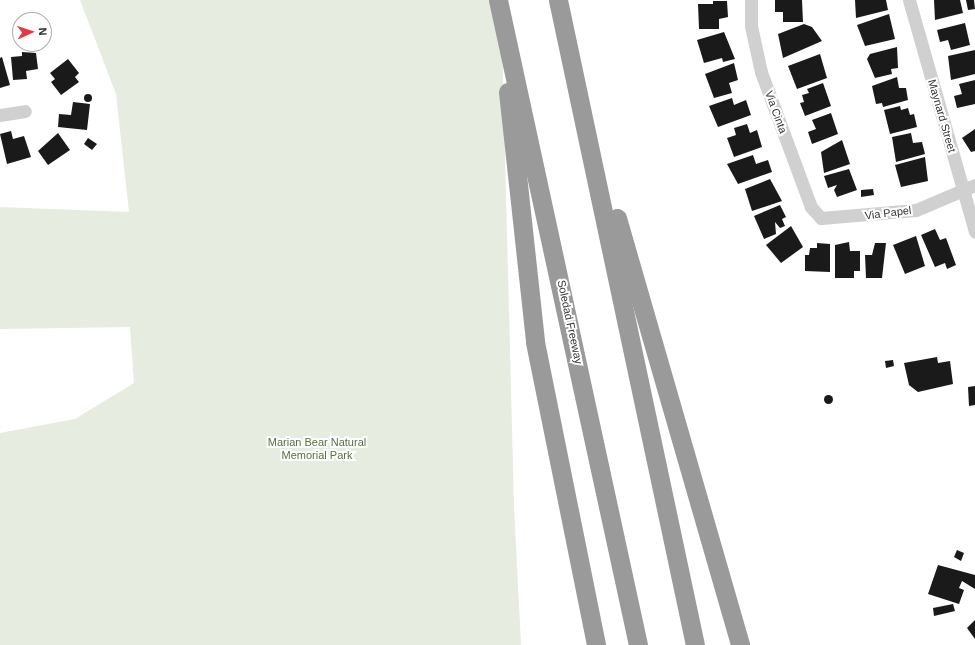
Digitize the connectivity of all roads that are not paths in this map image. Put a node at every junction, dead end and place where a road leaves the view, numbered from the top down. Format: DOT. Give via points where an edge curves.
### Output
graph roads {
  1 [pos="498,0"];
  2 [pos="751,0"];
  3 [pos="909,0"];
  4 [pos="560,7"];
  5 [pos="25,111"];
  6 [pos="0,115"];
  7 [pos="969,188"];
  8 [pos="821,218"];
  9 [pos="975,232"];
  10 [pos="568,510"];
  11 [pos="675,546"];
  12 [pos="584,645"];
  13 [pos="596,645"];
  14 [pos="638,645"];
  15 [pos="696,645"];
  16 [pos="701,645"];
  17 [pos="740,645"];
  1 -- 10 [label="highway" via="535,342"];
  1 -- 14 [label="highway, Soledad Freeway"];
  2 -- 8 [label="street, Via Cinta" via="751,26 761,72 811,207"];
  3 -- 7 [label="street, Maynard Street"];
  4 -- 11 [label="highway"];
  4 -- 17 [label="highway"];
  5 -- 6 [label="street"];
  7 -- 8 [label="street, Via Papel" via="916,210"];
  7 -- 9 [label="street, Maynard Street"];
  10 -- 12 [label="highway"];
  10 -- 13 [label="highway"];
  11 -- 15 [label="highway"];
  11 -- 16 [label="highway"];
}
